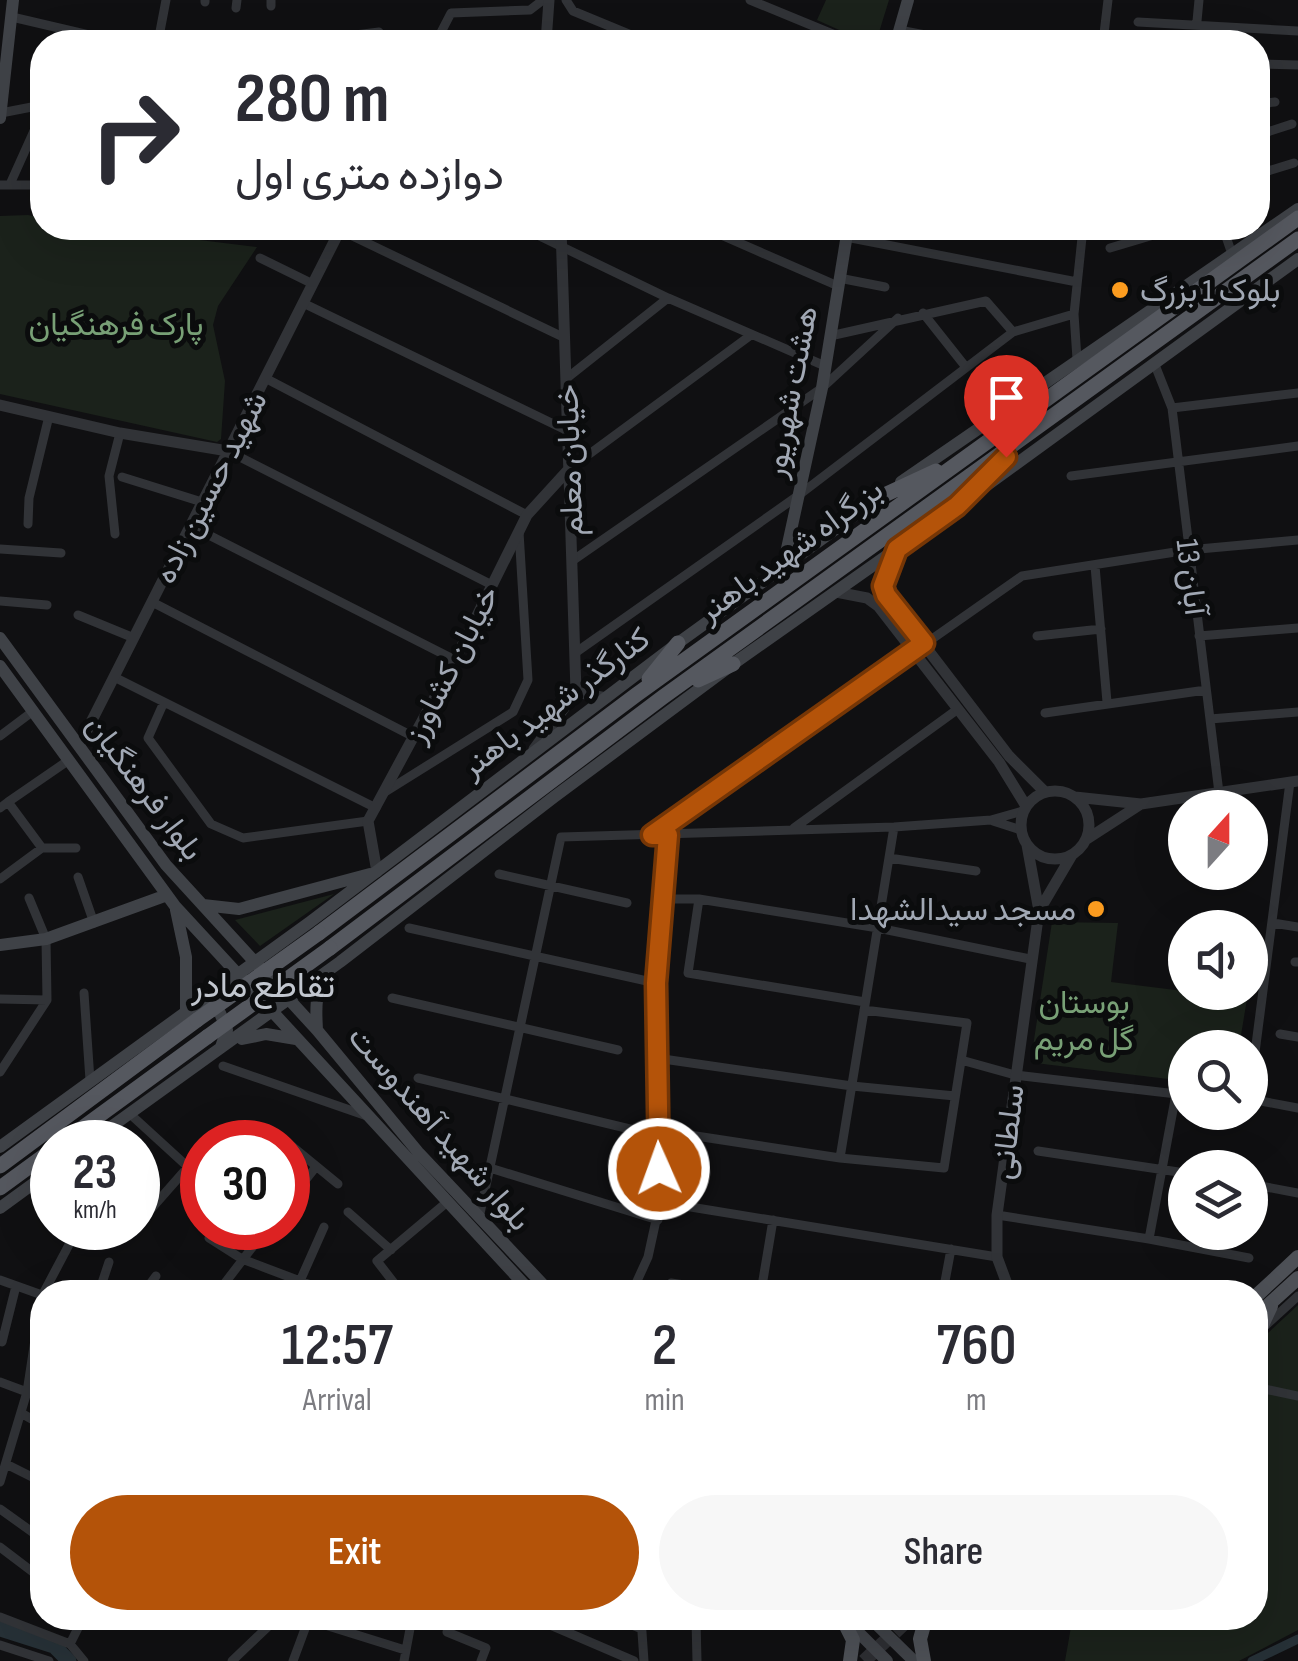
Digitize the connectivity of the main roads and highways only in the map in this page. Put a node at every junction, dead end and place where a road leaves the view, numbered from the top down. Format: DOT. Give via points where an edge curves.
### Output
graph roads {
  1 [pos="12,0"];
  2 [pos="908,0"];
  3 [pos="900,30"];
  4 [pos="0,116"];
  5 [pos="1298,208"];
  6 [pos="1298,218"];
  7 [pos="1270,228"];
  8 [pos="1270,238"];
  9 [pos="1298,239"];
  10 [pos="846,240"];
  11 [pos="1252,240"];
  12 [pos="1268,240"];
  13 [pos="1298,258"];
  14 [pos="1031,432"];
  15 [pos="972,454"];
  16 [pos="880,496"];
  17 [pos="957,506"];
  18 [pos="783,567"];
  19 [pos="0,638"];
  20 [pos="678,643"];
  21 [pos="733,664"];
  22 [pos="0,666"];
  23 [pos="5,685"];
  24 [pos="636,695"];
  25 [pos="663,697"];
  26 [pos="377,872"];
  27 [pos="171,901"];
  28 [pos="203,905"];
  29 [pos="214,916"];
  30 [pos="314,928"];
  31 [pos="197,931"];
  32 [pos="0,945"];
  33 [pos="335,955"];
  34 [pos="255,960"];
  35 [pos="237,974"];
  36 [pos="289,999"];
  37 [pos="270,1013"];
  38 [pos="191,1014"];
  39 [pos="317,1030"];
  40 [pos="296,1039"];
  41 [pos="214,1042"];
  42 [pos="95,1120"];
  43 [pos="121,1120"];
  44 [pos="0,1146"];
  45 [pos="413,1156"];
  46 [pos="0,1166"];
  47 [pos="30,1166"];
  48 [pos="30,1183"];
  49 [pos="4,1198"];
  50 [pos="1298,1258"];
  51 [pos="1298,1278"];
  52 [pos="520,1280"];
  53 [pos="538,1280"];
  54 [pos="1268,1285"];
  55 [pos="1268,1309"];
  56 [pos="848,1630"];
  57 [pos="856,1630"];
  58 [pos="870,1630"];
  59 [pos="882,1630"];
  60 [pos="923,1630"];
  61 [pos="866,1640"];
  62 [pos="882,1657"];
  63 [pos="904,1658"];
  64 [pos="850,1661"];
  65 [pos="924,1661"];
  1 -- 4 [label="main road"];
  2 -- 3 [label="main road"];
  5 -- 7 [label="main road, کنارگذر شهید باهنر"];
  6 -- 8 [label="highway, بزرگراه شهید باهنر"];
  9 -- 14 [label="highway, بزرگراه شهید باهنر"];
  10 -- 18 [label="main road, هشت شهریور"];
  11 -- 16 [label="main road, کنارگذر شهید باهنر"];
  12 -- 15 [label="highway, بزرگراه شهید باهنر"];
  13 -- 17 [label="main road"];
  14 -- 17 [label="highway"];
  14 -- 25 [label="highway, بزرگراه شهید باهنر"];
  15 -- 16 [label="highway"];
  15 -- 24 [label="highway, بزرگراه شهید باهنر"];
  16 -- 18 [label="main road, کنارگذر شهید باهنر"];
  17 -- 21 [label="main road"];
  18 -- 20 [label="main road, کنارگذر شهید باهنر"];
  19 -- 28 [label="main road, بلوار فرهنگیان" via="147,842"];
  20 -- 24 [label="highway"];
  20 -- 26 [label="main road, کنارگذر شهید باهنر"];
  21 -- 25 [label="highway"];
  21 -- 33 [label="main road"];
  22 -- 23 [label="main road, بلوار فرهنگیان"];
  23 -- 27 [label="main road, بلوار فرهنگیان" via="69,760"];
  24 -- 30 [label="highway, بزرگراه شهید باهنر"];
  25 -- 33 [label="highway, بزرگراه شهید باهنر"];
  26 -- 28 [label="main road" via="239,909"];
  26 -- 30 [label="main road, کنارگذر شهید باهنر"];
  27 -- 31 [label="main road, بلوار فرهنگیان"];
  27 -- 32 [label="main road" via="46,939"];
  27 -- 38 [label="main road" via="186,957"];
  28 -- 29 [label="main road, بلوار فرهنگیان"];
  29 -- 31 [label="main road"];
  29 -- 34 [label="main road, بلوار فرهنگیان"];
  30 -- 33 [label="main road" via="305,938 310,953 324,962"];
  30 -- 34 [label="main road, کنارگذر شهید باهنر"];
  30 -- 38 [label="highway, بزرگراه شهید باهنر, bridge"];
  31 -- 35 [label="main road, بلوار فرهنگیان"];
  33 -- 36 [label="main road"];
  33 -- 39 [label="main road" via="315,1002"];
  33 -- 41 [label="highway, بزرگراه شهید باهنر, bridge"];
  34 -- 35 [label="main road, کنارگذر شهید باهنر"];
  34 -- 36 [label="main road, بلوار شهید آهندوست"];
  35 -- 37 [label="main road, بلوار شهید آهندوست"];
  35 -- 38 [label="main road, کنارگذر شهید باهنر"];
  36 -- 37 [label="main road"];
  36 -- 39 [label="main road, بلوار شهید آهندوست"];
  37 -- 40 [label="main road, بلوار شهید آهندوست"];
  37 -- 41 [label="main road"];
  38 -- 41 [label="main road" via="204,1005 220,1013 227,1030"];
  38 -- 44 [label="main road, کنارگذر شهید باهنر"];
  38 -- 46 [label="highway"];
  39 -- 45 [label="main road, بلوار شهید آهندوست"];
  40 -- 41 [label="main road" via="252,1035"];
  40 -- 45 [label="main road, بلوار شهید آهندوست"];
  41 -- 42 [label="highway"];
  41 -- 43 [label="main road"];
  45 -- 52 [label="main road, بلوار شهید آهندوست" via="446,1203"];
  45 -- 53 [label="main road, بلوار شهید آهندوست"];
  47 -- 49 [label="highway"];
  48 -- 49 [label="main road"];
  50 -- 54 [label="main road"];
  51 -- 55 [label="main road"];
  56 -- 64 [label="main road"];
  57 -- 61 [label="main road"];
  58 -- 61 [label="main road"];
  59 -- 63 [label="main road"];
  60 -- 65 [label="main road"];
  61 -- 62 [label="main road"];
}
